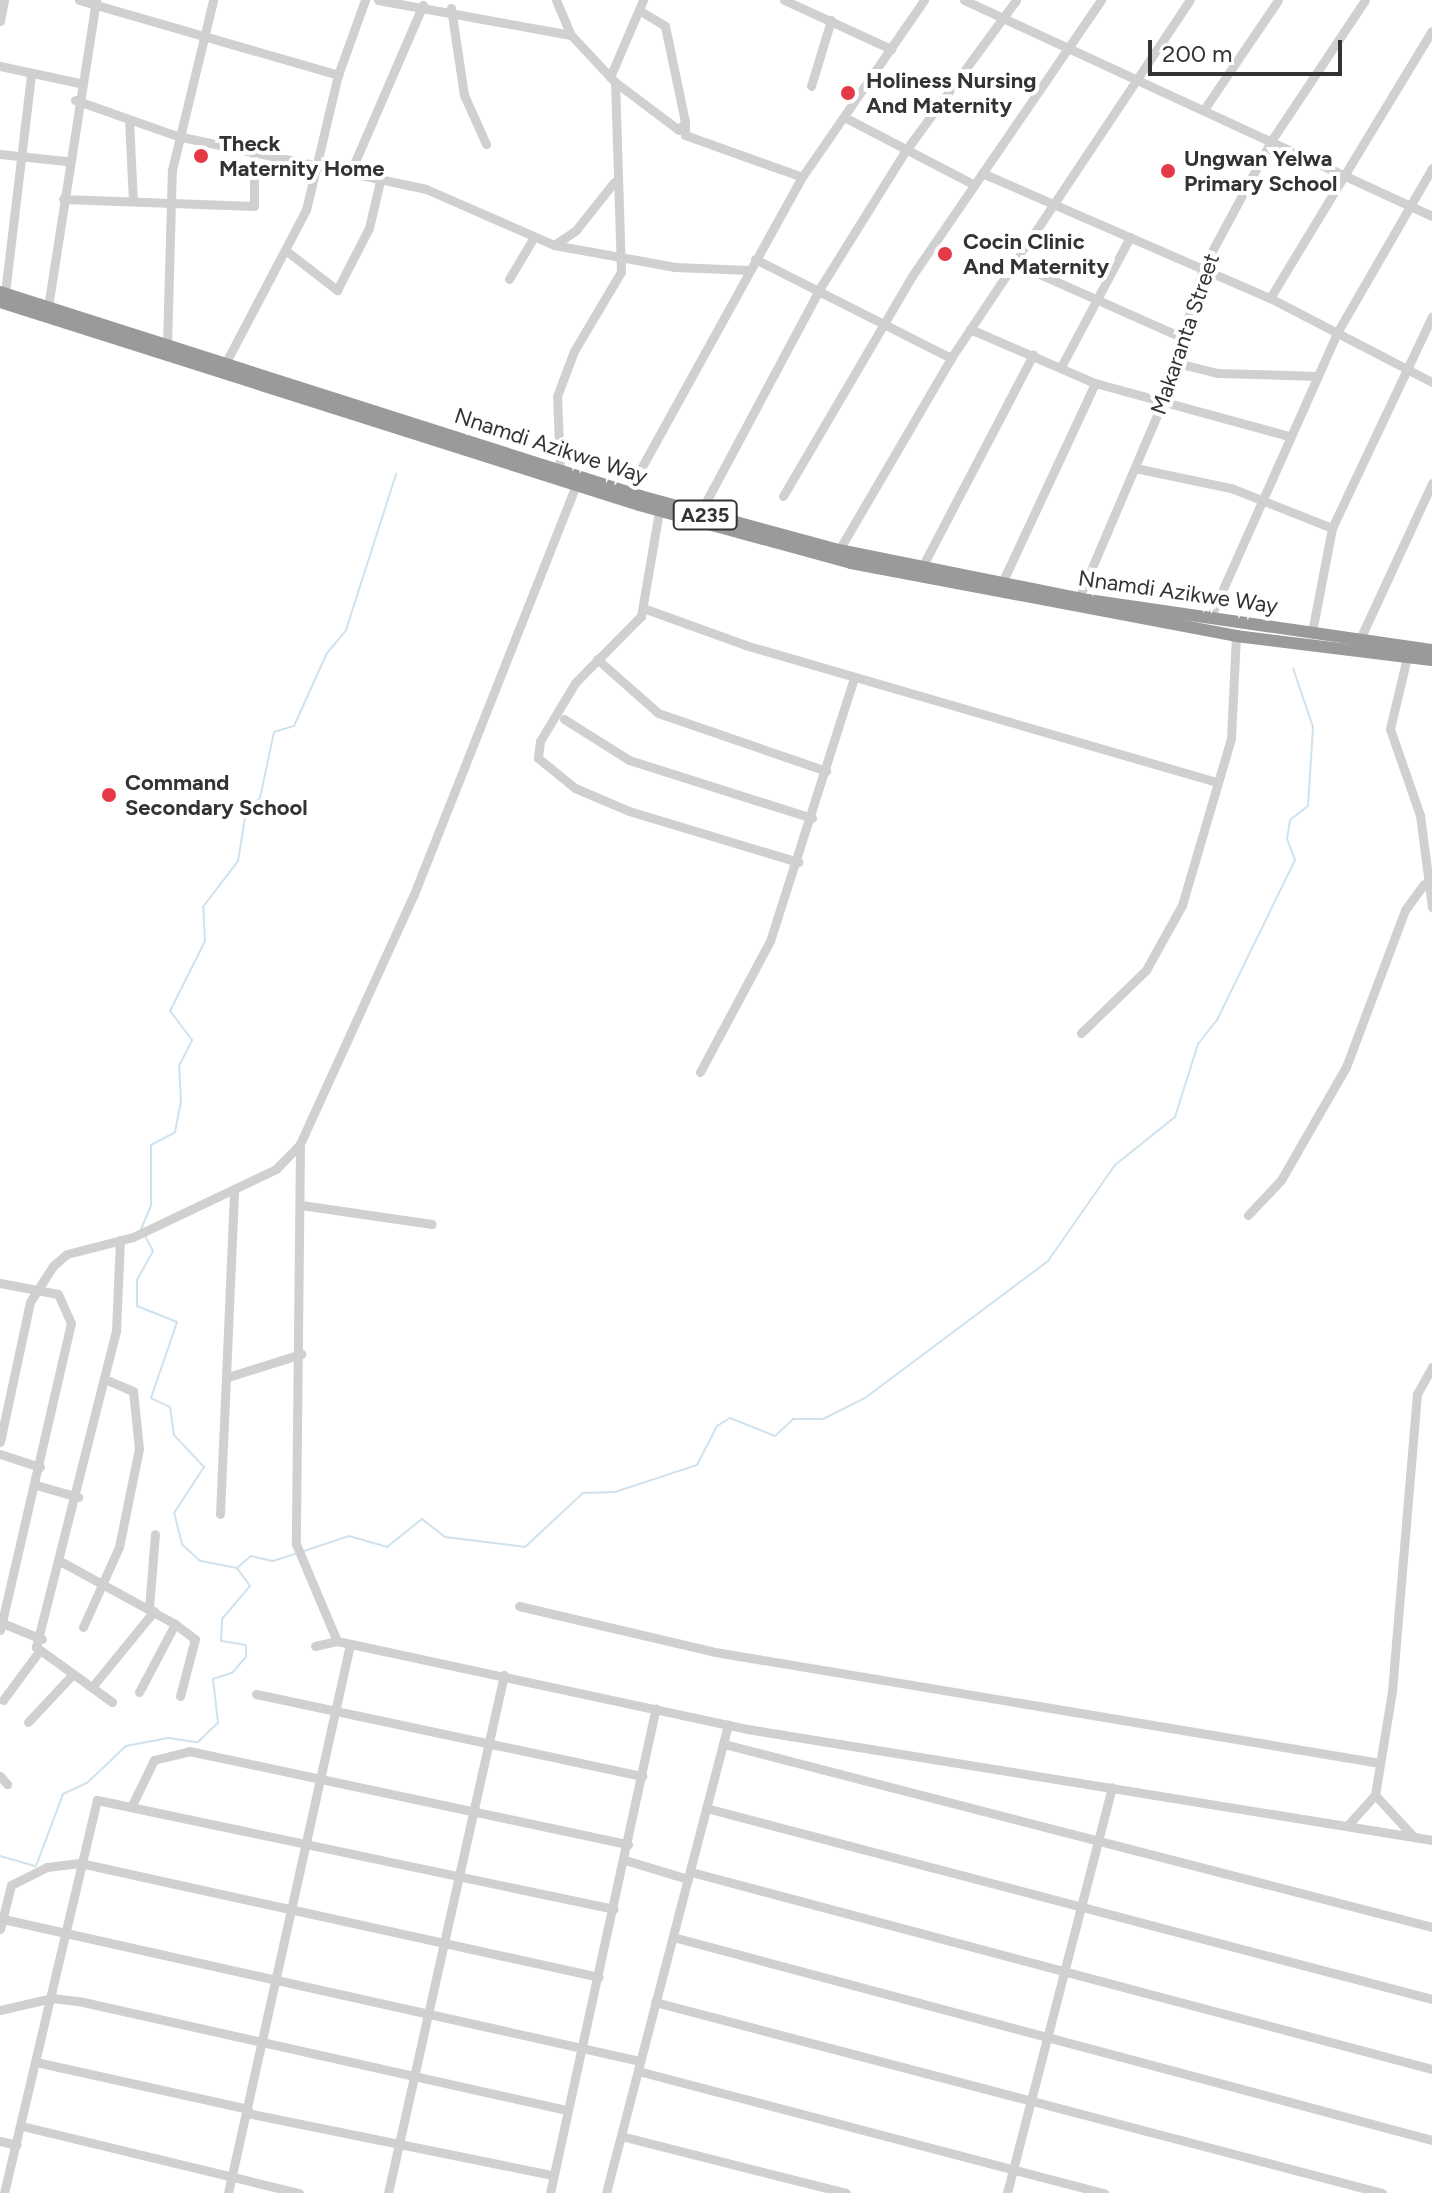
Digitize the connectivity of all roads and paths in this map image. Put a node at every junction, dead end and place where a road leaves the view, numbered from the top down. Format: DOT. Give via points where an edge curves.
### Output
graph roads {
  1 [pos="4,0"];
  2 [pos="79,0"];
  3 [pos="213,0"];
  4 [pos="365,0"];
  5 [pos="378,0"];
  6 [pos="784,0"];
  7 [pos="924,0"];
  8 [pos="964,0"];
  9 [pos="1016,0"];
  10 [pos="1101,0"];
  11 [pos="1190,0"];
  12 [pos="1278,0"];
  13 [pos="1365,0"];
  14 [pos="559,1"];
  15 [pos="96,3"];
  16 [pos="641,3"];
  17 [pos="423,5"];
  18 [pos="451,8"];
  19 [pos="831,20"];
  20 [pos="1004,20"];
  21 [pos="0,21"];
  22 [pos="1432,31"];
  23 [pos="571,35"];
  24 [pos="209,37"];
  25 [pos="891,49"];
  26 [pos="1071,49"];
  27 [pos="0,66"];
  28 [pos="31,75"];
  29 [pos="338,75"];
  30 [pos="1134,78"];
  31 [pos="612,79"];
  32 [pos="79,83"];
  33 [pos="811,86"];
  34 [pos="75,100"];
  35 [pos="1205,108"];
  36 [pos="846,118"];
  37 [pos="129,120"];
  38 [pos="685,122"];
  39 [pos="177,136"];
  40 [pos="1271,141"];
  41 [pos="486,144"];
  42 [pos="906,150"];
  43 [pos="0,154"];
  44 [pos="254,155"];
  45 [pos="21,156"];
  46 [pos="66,161"];
  47 [pos="1432,168"];
  48 [pos="317,170"];
  49 [pos="351,171"];
  50 [pos="1343,172"];
  51 [pos="982,173"];
  52 [pos="381,177"];
  53 [pos="802,177"];
  54 [pos="614,182"];
  55 [pos="973,184"];
  56 [pos="63,199"];
  57 [pos="133,201"];
  58 [pos="172,203"];
  59 [pos="1409,205"];
  60 [pos="1059,206"];
  61 [pos="1432,216"];
  62 [pos="534,237"];
  63 [pos="1130,237"];
  64 [pos="554,245"];
  65 [pos="289,253"];
  66 [pos="622,254"];
  67 [pos="755,259"];
  68 [pos="1017,264"];
  69 [pos="1203,268"];
  70 [pos="749,270"];
  71 [pos="509,279"];
  72 [pos="820,288"];
  73 [pos="2,296"];
  74 [pos="1270,298"];
  75 [pos="1094,301"];
  76 [pos="48,307"];
  77 [pos="1432,316"];
  78 [pos="886,321"];
  79 [pos="970,329"];
  80 [pos="1338,331"];
  81 [pos="1181,337"];
  82 [pos="167,345"];
  83 [pos="1033,355"];
  84 [pos="951,358"];
  85 [pos="1173,362"];
  86 [pos="225,364"];
  87 [pos="1062,365"];
  88 [pos="1403,367"];
  89 [pos="1318,376"];
  90 [pos="1432,382"];
  91 [pos="1095,383"];
  92 [pos="1162,403"];
  93 [pos="1289,436"];
  94 [pos="1135,468"];
  95 [pos="560,470"];
  96 [pos="1432,483"];
  97 [pos="576,485"];
  98 [pos="628,492"];
  99 [pos="783,496"];
  100 [pos="1259,499"];
  101 [pos="659,511"];
  102 [pos="700,513"];
  103 [pos="1332,528"];
  104 [pos="839,550"];
  105 [pos="921,569"];
  106 [pos="1001,585"];
  107 [pos="1079,598"];
  108 [pos="643,608"];
  109 [pos="1211,616"];
  110 [pos="1312,632"];
  111 [pos="1236,636"];
  112 [pos="1360,639"];
  113 [pos="1432,650"];
  114 [pos="1407,657"];
  115 [pos="597,659"];
  116 [pos="1432,660"];
  117 [pos="854,678"];
  118 [pos="564,719"];
  119 [pos="826,771"];
  120 [pos="1217,782"];
  121 [pos="812,818"];
  122 [pos="798,862"];
  123 [pos="1424,884"];
  124 [pos="1432,907"];
  125 [pos="1081,1033"];
  126 [pos="700,1072"];
  127 [pos="300,1144"];
  128 [pos="234,1189"];
  129 [pos="301,1205"];
  130 [pos="1248,1215"];
  131 [pos="432,1224"];
  132 [pos="120,1240"];
  133 [pos="0,1283"];
  134 [pos="35,1288"];
  135 [pos="301,1354"];
  136 [pos="1432,1367"];
  137 [pos="228,1377"];
  138 [pos="105,1379"];
  139 [pos="0,1442"];
  140 [pos="0,1454"];
  141 [pos="40,1467"];
  142 [pos="36,1485"];
  143 [pos="78,1497"];
  144 [pos="220,1514"];
  145 [pos="155,1534"];
  146 [pos="60,1561"];
  147 [pos="105,1580"];
  148 [pos="519,1606"];
  149 [pos="152,1609"];
  150 [pos="175,1624"];
  151 [pos="1,1627"];
  152 [pos="83,1627"];
  153 [pos="42,1639"];
  154 [pos="337,1641"];
  155 [pos="315,1646"];
  156 [pos="349,1649"];
  157 [pos="37,1654"];
  158 [pos="73,1674"];
  159 [pos="504,1675"];
  160 [pos="92,1687"];
  161 [pos="139,1692"];
  162 [pos="256,1694"];
  163 [pos="180,1696"];
  164 [pos="3,1700"];
  165 [pos="112,1702"];
  166 [pos="656,1708"];
  167 [pos="336,1712"];
  168 [pos="28,1722"];
  169 [pos="728,1725"];
  170 [pos="489,1743"];
  171 [pos="724,1744"];
  172 [pos="1380,1763"];
  173 [pos="0,1776"];
  174 [pos="642,1776"];
  175 [pos="322,1777"];
  176 [pos="7,1784"];
  177 [pos="1112,1787"];
  178 [pos="1375,1795"];
  179 [pos="132,1805"];
  180 [pos="706,1808"];
  181 [pos="474,1810"];
  182 [pos="1347,1826"];
  183 [pos="1414,1838"];
  184 [pos="1098,1841"];
  185 [pos="1430,1843"];
  186 [pos="306,1844"];
  187 [pos="628,1844"];
  188 [pos="625,1860"];
  189 [pos="80,1863"];
  190 [pos="459,1875"];
  191 [pos="690,1875"];
  192 [pos="1081,1907"];
  193 [pos="293,1908"];
  194 [pos="614,1909"];
  195 [pos="1,1924"];
  196 [pos="1432,1927"];
  197 [pos="64,1935"];
  198 [pos="673,1937"];
  199 [pos="446,1943"];
  200 [pos="1064,1971"];
  201 [pos="279,1976"];
  202 [pos="599,1977"];
  203 [pos="52,1998"];
  204 [pos="1432,1999"];
  205 [pos="655,2002"];
  206 [pos="0,2010"];
  207 [pos="429,2013"];
  208 [pos="1050,2038"];
  209 [pos="262,2046"];
  210 [pos="583,2046"];
  211 [pos="36,2062"];
  212 [pos="639,2066"];
  213 [pos="1432,2069"];
  214 [pos="413,2076"];
  215 [pos="1035,2102"];
  216 [pos="567,2110"];
  217 [pos="248,2111"];
  218 [pos="625,2124"];
  219 [pos="22,2126"];
  220 [pos="621,2136"];
  221 [pos="1432,2140"];
  222 [pos="0,2141"];
  223 [pos="643,2141"];
  224 [pos="398,2143"];
  225 [pos="17,2145"];
  226 [pos="1014,2168"];
  227 [pos="232,2175"];
  228 [pos="553,2175"];
  229 [pos="4,2193"];
  230 [pos="228,2193"];
  231 [pos="299,2193"];
  232 [pos="388,2193"];
  233 [pos="550,2193"];
  234 [pos="607,2193"];
  235 [pos="846,2193"];
  236 [pos="1007,2193"];
  237 [pos="1104,2193"];
  238 [pos="1382,2193"];
  1 -- 21 [label="street"];
  2 -- 15 [label="street"];
  3 -- 24 [label="street"];
  4 -- 29 [label="street"];
  5 -- 17 [label="street"];
  6 -- 19 [label="street"];
  7 -- 25 [label="street"];
  8 -- 20 [label="street"];
  9 -- 20 [label="street"];
  10 -- 26 [label="street"];
  11 -- 30 [label="street"];
  12 -- 35 [label="street"];
  13 -- 40 [label="street, Makaranta Street"];
  14 -- 23 [label="street"];
  15 -- 24 [label="street"];
  15 -- 32 [label="street"];
  16 -- 31 [label="street"];
  16 -- 38 [label="street" via="665,26"];
  17 -- 18 [label="street"];
  17 -- 49 [label="street"];
  18 -- 23 [label="street"];
  18 -- 41 [label="street" via="464,95"];
  19 -- 25 [label="street"];
  19 -- 33 [label="street"];
  20 -- 26 [label="street"];
  20 -- 42 [label="street"];
  22 -- 50 [label="street"];
  23 -- 31 [label="street"];
  24 -- 29 [label="street"];
  24 -- 39 [label="street"];
  25 -- 36 [label="street"];
  26 -- 30 [label="street"];
  26 -- 51 [label="street"];
  27 -- 28 [label="street"];
  28 -- 32 [label="street"];
  28 -- 45 [label="street"];
  29 -- 48 [label="street"];
  30 -- 35 [label="street"];
  30 -- 60 [label="street"];
  31 -- 38 [label="street" via="679,130"];
  31 -- 54 [label="street"];
  32 -- 34 [label="street"];
  34 -- 37 [label="street"];
  34 -- 46 [label="street"];
  35 -- 40 [label="street"];
  36 -- 42 [label="street"];
  36 -- 53 [label="street"];
  37 -- 39 [label="street"];
  37 -- 57 [label="street"];
  38 -- 53 [label="street" via="685,135"];
  39 -- 44 [label="street"];
  39 -- 58 [label="street"];
  40 -- 50 [label="street"];
  40 -- 69 [label="street, Makaranta Street"];
  42 -- 55 [label="street"];
  42 -- 72 [label="street"];
  43 -- 45 [label="street"];
  44 -- 48 [label="street"];
  44 -- 58 [label="street" via="254,206"];
  45 -- 46 [label="street"];
  45 -- 73 [label="street"];
  46 -- 56 [label="street"];
  47 -- 59 [label="street"];
  48 -- 49 [label="street"];
  48 -- 65 [label="street"];
  49 -- 52 [label="street"];
  50 -- 59 [label="street"];
  50 -- 74 [label="street"];
  51 -- 55 [label="street"];
  51 -- 60 [label="street"];
  52 -- 62 [label="street"];
  52 -- 65 [label="street" via="369,228 337,290"];
  53 -- 67 [label="street"];
  54 -- 64 [label="street" via="576,230"];
  54 -- 66 [label="street"];
  55 -- 78 [label="street"];
  56 -- 57 [label="street"];
  56 -- 76 [label="street"];
  57 -- 58 [label="street"];
  58 -- 82 [label="street"];
  59 -- 61 [label="street"];
  59 -- 80 [label="street"];
  60 -- 63 [label="street"];
  60 -- 68 [label="street"];
  62 -- 64 [label="street"];
  62 -- 71 [label="street"];
  63 -- 69 [label="street"];
  63 -- 75 [label="street"];
  64 -- 66 [label="street"];
  65 -- 86 [label="street"];
  66 -- 70 [label="street" via="675,267"];
  66 -- 95 [label="street" via="616,291 574,351 557,396"];
  67 -- 70 [label="street"];
  67 -- 72 [label="street"];
  68 -- 75 [label="street"];
  68 -- 79 [label="street"];
  69 -- 74 [label="street"];
  69 -- 81 [label="street, Makaranta Street"];
  70 -- 98 [label="street"];
  72 -- 78 [label="street"];
  72 -- 102 [label="street"];
  73 -- 76 [label="highway, Nnamdi Azikwe Way / A235"];
  73 -- 97 [label="highway, Nnamdi Azikwe Way / A235"];
  74 -- 80 [label="street"];
  75 -- 81 [label="street"];
  75 -- 87 [label="street"];
  76 -- 82 [label="highway, Nnamdi Azikwe Way / A235"];
  77 -- 88 [label="street"];
  78 -- 84 [label="street"];
  78 -- 99 [label="street"];
  79 -- 83 [label="street"];
  79 -- 84 [label="street"];
  80 -- 88 [label="street"];
  80 -- 89 [label="street"];
  81 -- 85 [label="street, Makaranta Street"];
  82 -- 86 [label="highway, Nnamdi Azikwe Way / A235"];
  83 -- 87 [label="street"];
  83 -- 105 [label="street"];
  84 -- 104 [label="street"];
  85 -- 89 [label="street" via="1217,373"];
  85 -- 92 [label="street, Makaranta Street"];
  86 -- 95 [label="highway, Nnamdi Azikwe Way / A235"];
  87 -- 91 [label="street"];
  88 -- 90 [label="street"];
  88 -- 103 [label="street"];
  89 -- 93 [label="street"];
  91 -- 92 [label="street"];
  91 -- 106 [label="street"];
  92 -- 93 [label="street"];
  92 -- 94 [label="street, Makaranta Street"];
  93 -- 100 [label="street"];
  94 -- 100 [label="street"];
  94 -- 107 [label="street, Makaranta Street"];
  95 -- 98 [label="highway, Nnamdi Azikwe Way / A235"];
  96 -- 112 [label="street"];
  97 -- 101 [label="highway, Nnamdi Azikwe Way / A235"];
  97 -- 127 [label="street" via="413,896"];
  98 -- 102 [label="highway, Nnamdi Azikwe Way / A235"];
  100 -- 103 [label="street"];
  100 -- 109 [label="street"];
  101 -- 108 [label="street"];
  101 -- 111 [label="highway, Nnamdi Azikwe Way / A235" via="851,563"];
  102 -- 104 [label="highway, Nnamdi Azikwe Way / A235"];
  103 -- 110 [label="street"];
  104 -- 105 [label="highway, Nnamdi Azikwe Way / A235"];
  105 -- 106 [label="highway, Nnamdi Azikwe Way / A235"];
  106 -- 107 [label="highway, Nnamdi Azikwe Way / A235"];
  107 -- 109 [label="highway, Nnamdi Azikwe Way / A235"];
  108 -- 115 [label="street" via="637,624"];
  108 -- 117 [label="street"];
  109 -- 110 [label="highway, Nnamdi Azikwe Way / A235"];
  110 -- 112 [label="highway, Nnamdi Azikwe Way / A235"];
  111 -- 114 [label="highway, Nnamdi Azikwe Way / A235"];
  111 -- 120 [label="street" via="1238,687"];
  112 -- 113 [label="highway, Nnamdi Azikwe Way / A235"];
  114 -- 116 [label="highway, Nnamdi Azikwe Way / A235"];
  114 -- 123 [label="street" via="1389,721 1420,815"];
  115 -- 119 [label="street" via="658,713"];
  115 -- 122 [label="street" via="540,741 538,758 575,788 629,811"];
  117 -- 119 [label="street"];
  117 -- 120 [label="street"];
  118 -- 121 [label="street" via="629,760"];
  119 -- 121 [label="street"];
  120 -- 125 [label="street" via="1171,928 1146,970"];
  121 -- 122 [label="street"];
  122 -- 126 [label="street" via="781,888 770,941"];
  123 -- 124 [label="street"];
  123 -- 130 [label="street" via="1405,910 1346,1067 1281,1180"];
  127 -- 128 [label="street" via="276,1169"];
  127 -- 129 [label="street"];
  128 -- 132 [label="street"];
  128 -- 137 [label="street"];
  129 -- 131 [label="street"];
  129 -- 135 [label="street"];
  132 -- 134 [label="street" via="67,1254"];
  132 -- 138 [label="street" via="116,1331"];
  133 -- 134 [label="street"];
  134 -- 139 [label="street"];
  134 -- 141 [label="street" via="67,1301 71,1323"];
  135 -- 137 [label="street"];
  135 -- 154 [label="street" via="296,1544"];
  136 -- 172 [label="street" via="1417,1394"];
  137 -- 144 [label="street"];
  138 -- 143 [label="street"];
  138 -- 147 [label="street" via="133,1391 139,1449"];
  140 -- 141 [label="street"];
  141 -- 142 [label="street"];
  142 -- 143 [label="street"];
  142 -- 151 [label="street"];
  143 -- 146 [label="street"];
  145 -- 149 [label="street"];
  146 -- 147 [label="street"];
  146 -- 153 [label="street"];
  147 -- 149 [label="street"];
  147 -- 152 [label="street"];
  148 -- 172 [label="street" via="715,1652"];
  149 -- 150 [label="street"];
  149 -- 160 [label="street"];
  150 -- 161 [label="street"];
  150 -- 163 [label="street" via="195,1639"];
  151 -- 153 [label="street"];
  153 -- 157 [label="street"];
  154 -- 155 [label="street"];
  154 -- 156 [label="street"];
  156 -- 159 [label="street"];
  156 -- 167 [label="street"];
  157 -- 158 [label="street"];
  157 -- 164 [label="street"];
  158 -- 160 [label="street"];
  158 -- 168 [label="street"];
  159 -- 166 [label="street"];
  159 -- 170 [label="street"];
  160 -- 165 [label="street"];
  162 -- 167 [label="street"];
  166 -- 169 [label="street"];
  166 -- 174 [label="street"];
  167 -- 170 [label="street"];
  167 -- 175 [label="street"];
  169 -- 171 [label="street"];
  169 -- 177 [label="street"];
  170 -- 174 [label="street"];
  170 -- 181 [label="street"];
  171 -- 180 [label="street"];
  171 -- 184 [label="street"];
  172 -- 178 [label="street"];
  173 -- 176 [label="street"];
  174 -- 187 [label="street"];
  175 -- 179 [label="street" via="189,1751 150,1764"];
  175 -- 181 [label="street"];
  175 -- 186 [label="street"];
  177 -- 182 [label="street"];
  177 -- 184 [label="street"];
  178 -- 182 [label="street"];
  178 -- 183 [label="street"];
  179 -- 186 [label="street"];
  179 -- 189 [label="street" via="97,1800"];
  180 -- 191 [label="street"];
  180 -- 192 [label="street"];
  181 -- 187 [label="street"];
  181 -- 190 [label="street"];
  182 -- 183 [label="street"];
  183 -- 185 [label="street"];
  184 -- 192 [label="street"];
  184 -- 196 [label="street"];
  186 -- 190 [label="street"];
  186 -- 193 [label="street"];
  187 -- 188 [label="street"];
  188 -- 191 [label="street"];
  188 -- 194 [label="street"];
  189 -- 193 [label="street"];
  189 -- 195 [label="street" via="47,1867 11,1885"];
  189 -- 197 [label="street"];
  190 -- 194 [label="street"];
  190 -- 199 [label="street"];
  191 -- 198 [label="street"];
  191 -- 200 [label="street"];
  192 -- 200 [label="street"];
  192 -- 204 [label="street"];
  193 -- 199 [label="street"];
  193 -- 201 [label="street"];
  194 -- 202 [label="street"];
  195 -- 197 [label="street"];
  197 -- 201 [label="street" via="83,1933"];
  197 -- 203 [label="street"];
  198 -- 205 [label="street"];
  198 -- 208 [label="street"];
  199 -- 202 [label="street"];
  199 -- 207 [label="street"];
  200 -- 208 [label="street"];
  200 -- 213 [label="street"];
  201 -- 207 [label="street"];
  201 -- 209 [label="street"];
  202 -- 210 [label="street"];
  203 -- 206 [label="street"];
  203 -- 209 [label="street"];
  203 -- 211 [label="street"];
  205 -- 212 [label="street"];
  205 -- 215 [label="street"];
  207 -- 210 [label="street"];
  207 -- 214 [label="street"];
  208 -- 215 [label="street"];
  208 -- 221 [label="street"];
  209 -- 214 [label="street"];
  209 -- 217 [label="street"];
  210 -- 212 [label="street"];
  210 -- 216 [label="street"];
  211 -- 217 [label="street"];
  211 -- 219 [label="street"];
  212 -- 218 [label="street"];
  212 -- 226 [label="street"];
  214 -- 216 [label="street"];
  214 -- 224 [label="street"];
  215 -- 226 [label="street"];
  215 -- 238 [label="street"];
  216 -- 228 [label="street"];
  217 -- 224 [label="street"];
  217 -- 227 [label="street"];
  218 -- 220 [label="street"];
  218 -- 223 [label="street"];
  219 -- 225 [label="street"];
  219 -- 227 [label="street"];
  220 -- 223 [label="street"];
  220 -- 234 [label="street"];
  222 -- 225 [label="street"];
  223 -- 235 [label="street"];
  224 -- 228 [label="street"];
  224 -- 232 [label="street"];
  225 -- 229 [label="street"];
  226 -- 236 [label="street"];
  226 -- 237 [label="street"];
  227 -- 230 [label="street"];
  227 -- 231 [label="street"];
  228 -- 233 [label="street"];
}
